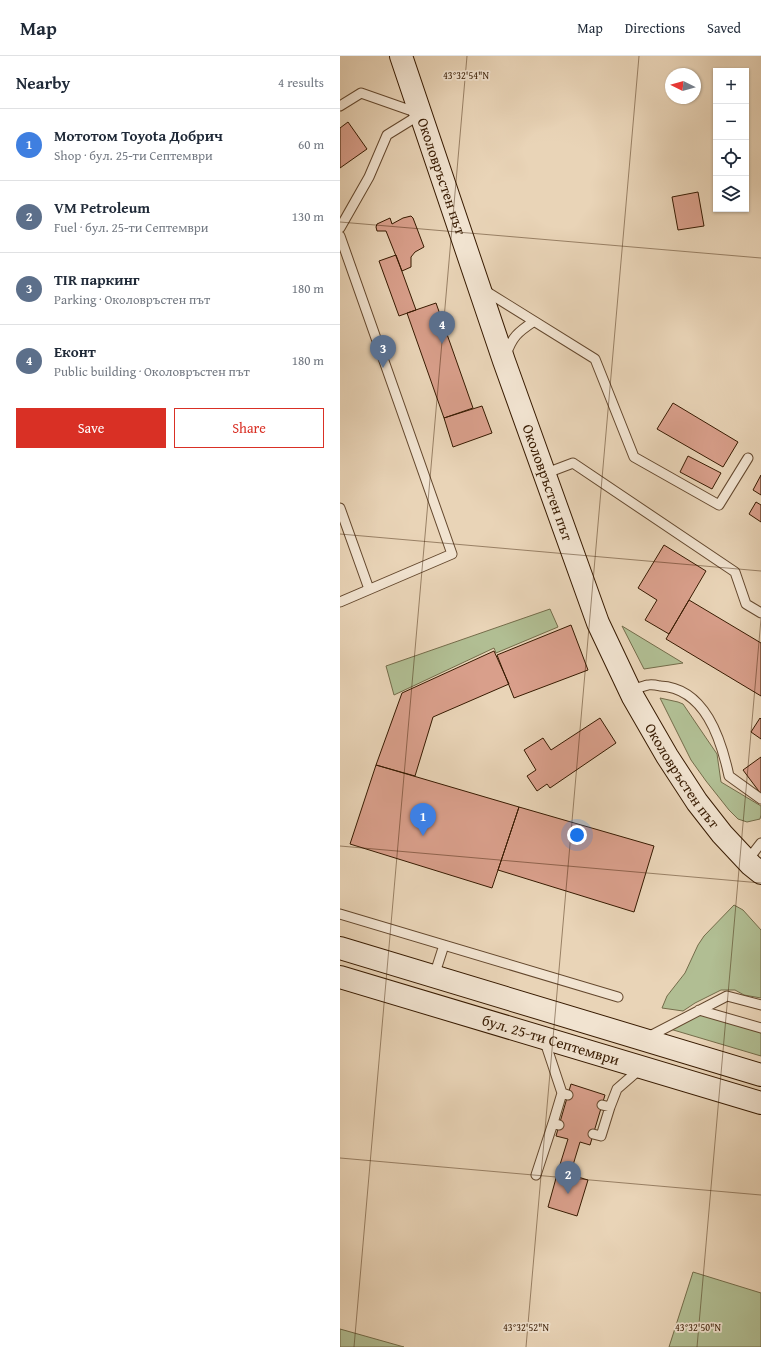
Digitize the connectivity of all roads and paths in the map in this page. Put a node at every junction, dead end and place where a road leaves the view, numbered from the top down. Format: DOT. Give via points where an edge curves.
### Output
graph roads {
  1 [pos="401,56"];
  2 [pos="340,106"];
  3 [pos="421,114"];
  4 [pos="340,228"];
  5 [pos="340,236"];
  6 [pos="479,287"];
  7 [pos="533,322"];
  8 [pos="504,361"];
  9 [pos="748,458"];
  10 [pos="544,474"];
  11 [pos="340,508"];
  12 [pos="369,589"];
  13 [pos="340,602"];
  14 [pos="761,613"];
  15 [pos="630,691"];
  16 [pos="761,799"];
  17 [pos="761,843"];
  18 [pos="754,867"];
  19 [pos="340,914"];
  20 [pos="444,945"];
  21 [pos="340,948"];
  22 [pos="434,976"];
  23 [pos="340,977"];
  24 [pos="618,997"];
  25 [pos="761,1005"];
  26 [pos="699,1010"];
  27 [pos="761,1028"];
  28 [pos="544,1038"];
  29 [pos="644,1039"];
  30 [pos="642,1068"];
  31 [pos="761,1075"];
  32 [pos="761,1103"];
  33 [pos="593,1134"];
  34 [pos="536,1175"];
  1 -- 3 [label="main road, Околовръстен път"];
  2 -- 3 [label="lane" via="361,93"];
  3 -- 4 [label="lane" via="387,135 369,178"];
  3 -- 6 [label="main road, Околовръстен път"];
  5 -- 12 [label="lane" via="452,554"];
  6 -- 7 [label="lane"];
  6 -- 8 [label="main road, Околовръстен път"];
  7 -- 8 [label="lane" via="517,332"];
  7 -- 9 [label="lane" via="595,359 634,457 718,505"];
  8 -- 10 [label="main road, Околовръстен път"];
  10 -- 14 [label="lane" via="573,464 735,572 746,604"];
  10 -- 15 [label="main road, Околовръстен път" via="598,623"];
  11 -- 12 [label="lane"];
  12 -- 13 [label="lane"];
  15 -- 16 [label="lane" via="648,685 666,686 690,696 703,708 714,728 724,752 728,776"];
  15 -- 18 [label="main road, Околовръстен път" via="697,802 722,834"];
  17 -- 18 [label="lane"];
  19 -- 20 [label="lane"];
  20 -- 22 [label="lane"];
  20 -- 24 [label="lane"];
  21 -- 22 [label="main road, бул. 25-ти Септември"];
  22 -- 29 [label="main road, бул. 25-ти Септември"];
  23 -- 28 [label="main road, бул. 25-ти Септември"];
  25 -- 26 [label="lane" via="727,996"];
  26 -- 27 [label="lane"];
  26 -- 29 [label="lane"];
  28 -- 30 [label="main road, бул. 25-ти Септември"];
  28 -- 34 [label="lane" via="565,1094"];
  29 -- 31 [label="main road, бул. 25-ти Септември"];
  30 -- 32 [label="main road, бул. 25-ти Септември"];
  30 -- 33 [label="lane" via="617,1089 606,1106 600,1136"];
}
